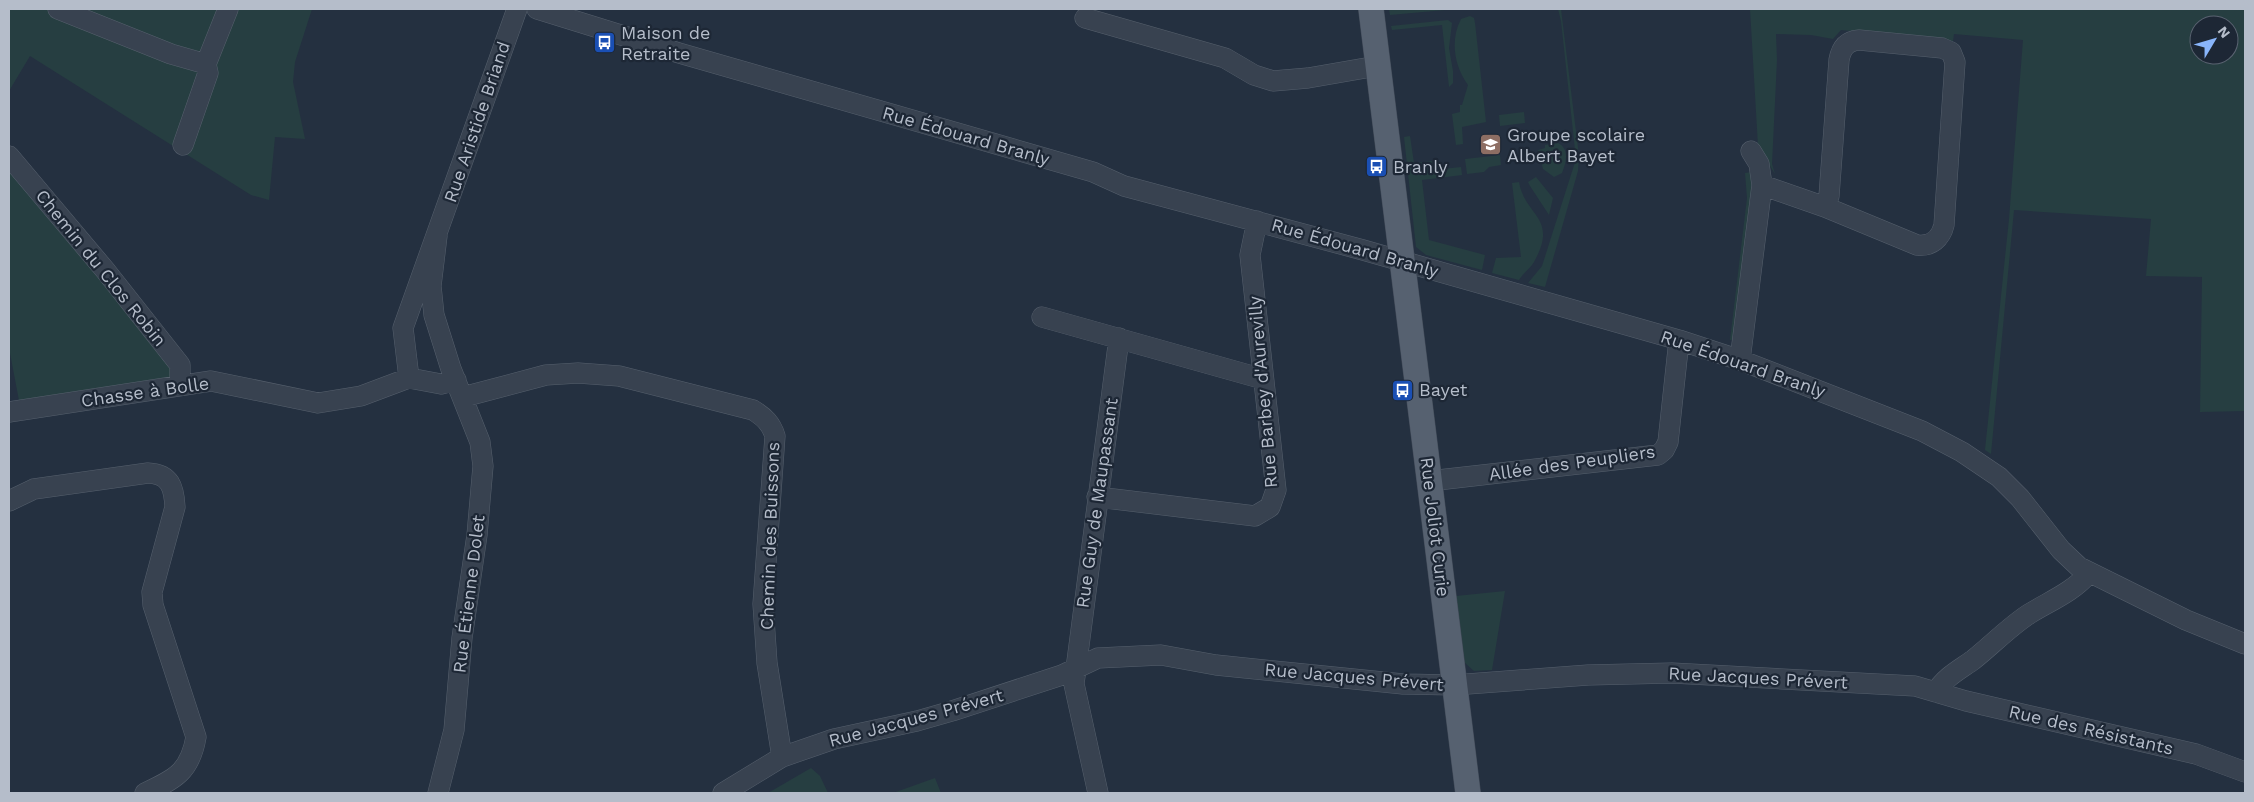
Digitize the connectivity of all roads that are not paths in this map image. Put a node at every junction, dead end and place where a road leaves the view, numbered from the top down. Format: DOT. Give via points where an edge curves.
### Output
graph roads {
  1 [pos="58,9"];
  2 [pos="228,9"];
  3 [pos="518,9"];
  4 [pos="537,9"];
  5 [pos="1371,9"];
  6 [pos="1085,18"];
  7 [pos="206,64"];
  8 [pos="1377,66"];
  9 [pos="183,145"];
  10 [pos="1751,151"];
  11 [pos="9,156"];
  12 [pos="1762,185"];
  13 [pos="1825,207"];
  14 [pos="1258,221"];
  15 [pos="437,236"];
  16 [pos="1402,261"];
  17 [pos="1042,317"];
  18 [pos="1119,338"];
  19 [pos="1679,340"];
  20 [pos="1740,360"];
  21 [pos="409,378"];
  22 [pos="1263,379"];
  23 [pos="180,385"];
  24 [pos="459,389"];
  25 [pos="9,412"];
  26 [pos="1429,481"];
  27 [pos="1097,496"];
  28 [pos="9,501"];
  29 [pos="2089,573"];
  30 [pos="2245,644"];
  31 [pos="1076,668"];
  32 [pos="1454,685"];
  33 [pos="1936,692"];
  34 [pos="782,757"];
  35 [pos="2245,772"];
  36 [pos="145,793"];
  37 [pos="438,793"];
  38 [pos="723,793"];
  39 [pos="1098,793"];
  40 [pos="1468,793"];
  1 -- 7 [label="street" via="170,54"];
  2 -- 7 [label="street"];
  3 -- 15 [label="street, Rue Aristide Briand"];
  4 -- 14 [label="street, Rue Édouard Branly" via="679,54 1094,172 1124,186"];
  5 -- 8 [label="main road, Rue Joliot Curie"];
  6 -- 8 [label="street" via="1225,58 1254,75 1273,81"];
  7 -- 9 [label="street" via="208,73"];
  8 -- 16 [label="main road, Rue Joliot Curie"];
  10 -- 12 [label="street" via="1759,164"];
  11 -- 23 [label="street, Chemin du Clos Robin" via="180,365"];
  12 -- 13 [label="street"];
  12 -- 20 [label="street"];
  13 -- 13 [label="street" via="1917,245 1929,244 1939,237 1944,225 1955,62 1950,52 1942,48 1859,40 1845,45 1839,60 1829,196"];
  14 -- 16 [label="street, Rue Édouard Branly"];
  14 -- 22 [label="street, Rue Barbey d'Aurevilly" via="1250,255"];
  15 -- 21 [label="street, Rue Aristide Briand" via="403,328"];
  15 -- 24 [label="street, Rue Aristide Briand" via="431,286 434,315"];
  16 -- 19 [label="street, Rue Édouard Branly"];
  16 -- 26 [label="main road, Rue Joliot Curie"];
  17 -- 18 [label="street"];
  18 -- 22 [label="street"];
  18 -- 27 [label="street, Rue Guy de Maupassant"];
  19 -- 20 [label="street, Rue Édouard Branly"];
  19 -- 26 [label="street, Allée des Peupliers" via="1668,442 1658,455"];
  20 -- 29 [label="street, Rue Édouard Branly" via="1922,431 1984,465 2013,490 2069,558"];
  21 -- 23 [label="street, Chasse à Bolle" via="361,396 318,403 211,381"];
  21 -- 24 [label="street"];
  22 -- 27 [label="street, Rue Barbey d'Aurevilly" via="1276,490 1270,507 1255,516"];
  23 -- 25 [label="street, Chasse à Bolle"];
  24 -- 34 [label="street, Chemin des Buissons" via="546,375 618,376 753,410 765,417 773,428 774,436 763,604 767,663"];
  24 -- 37 [label="street, Rue Étienne Dolet" via="480,442 483,466 454,730"];
  26 -- 32 [label="main road, Rue Joliot Curie"];
  27 -- 31 [label="street, Rue Guy de Maupassant"];
  28 -- 36 [label="street" via="34,489 148,473 159,474 169,481 175,507 152,592 153,605 196,737 193,754 185,768 172,780"];
  29 -- 30 [label="street, Rue Édouard Branly" via="2186,620"];
  29 -- 33 [label="street" via="2073,588 2006,630 1943,682"];
  31 -- 32 [label="street, Rue Jacques Prévert" via="1098,658 1162,654 1216,665 1403,684"];
  31 -- 34 [label="street, Rue Jacques Prévert" via="935,716 834,739"];
  31 -- 39 [label="street, Rue Guy de Maupassant" via="1074,684"];
  32 -- 33 [label="street, Rue Jacques Prévert" via="1588,675 1672,673 1895,684"];
  32 -- 40 [label="main road, Rue Joliot Curie"];
  33 -- 35 [label="street, Rue des Résistants" via="2196,754"];
  34 -- 38 [label="street, Rue Jacques Prévert"];
}
